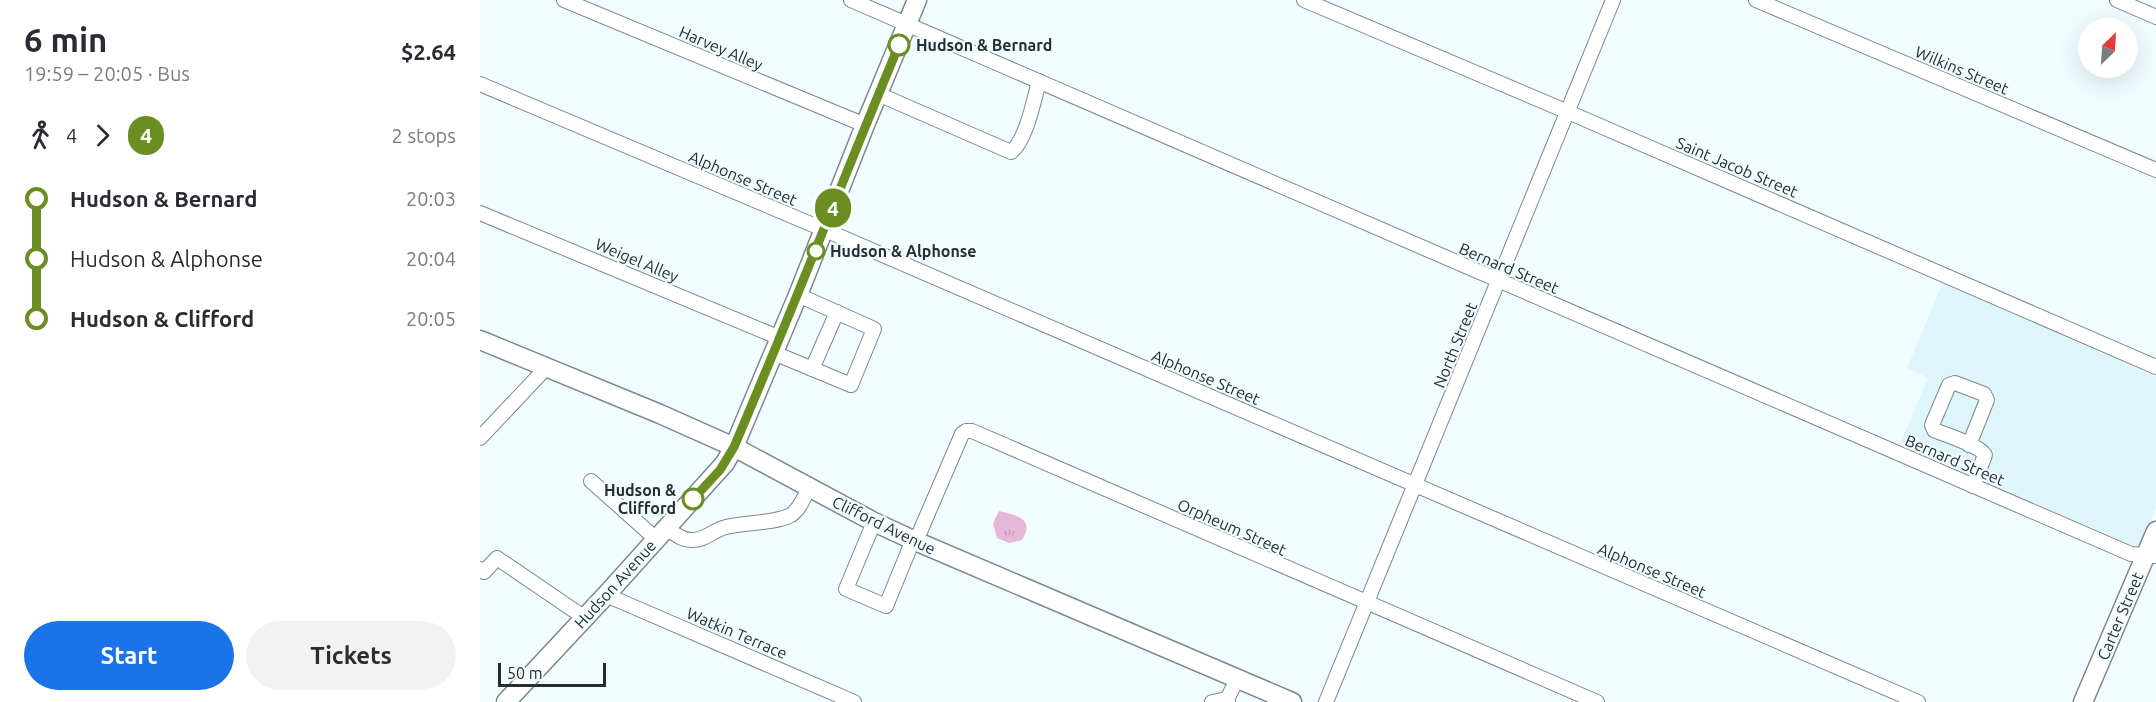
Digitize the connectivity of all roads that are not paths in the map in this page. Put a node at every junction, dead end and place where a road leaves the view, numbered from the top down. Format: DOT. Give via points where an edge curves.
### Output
graph roads {
  1 [pos="564,0"];
  2 [pos="851,0"];
  3 [pos="917,0"];
  4 [pos="1304,0"];
  5 [pos="1614,0"];
  6 [pos="1756,0"];
  7 [pos="2117,0"];
  8 [pos="2156,17"];
  9 [pos="908,24"];
  10 [pos="1039,81"];
  11 [pos="480,84"];
  12 [pos="878,94"];
  13 [pos="1568,112"];
  14 [pos="865,126"];
  15 [pos="2156,170"];
  16 [pos="480,213"];
  17 [pos="825,230"];
  18 [pos="1499,281"];
  19 [pos="798,295"];
  20 [pos="837,312"];
  21 [pos="480,340"];
  22 [pos="777,346"];
  23 [pos="2156,367"];
  24 [pos="546,368"];
  25 [pos="812,369"];
  26 [pos="480,438"];
  27 [pos="1969,445"];
  28 [pos="734,447"];
  29 [pos="591,481"];
  30 [pos="1415,486"];
  31 [pos="1973,486"];
  32 [pos="809,488"];
  33 [pos="874,522"];
  34 [pos="2156,531"];
  35 [pos="661,534"];
  36 [pos="915,541"];
  37 [pos="2151,555"];
  38 [pos="480,569"];
  39 [pos="606,595"];
  40 [pos="1366,603"];
  41 [pos="585,618"];
  42 [pos="1238,678"];
  43 [pos="1228,701"];
  44 [pos="506,702"];
  45 [pos="854,702"];
  46 [pos="1212,702"];
  47 [pos="1292,702"];
  48 [pos="1326,702"];
  49 [pos="1597,702"];
  50 [pos="1918,702"];
  51 [pos="2083,702"];
  1 -- 14 [label="street, Harvey Alley"];
  2 -- 9 [label="street, Bernard Street"];
  3 -- 9 [label="main road, Hudson Avenue"];
  4 -- 13 [label="street, Saint Jacob Street"];
  5 -- 13 [label="street, North Street"];
  6 -- 15 [label="street, Wilkins Street"];
  7 -- 8 [label="street"];
  9 -- 10 [label="street, Bernard Street"];
  9 -- 12 [label="main road, Hudson Avenue"];
  10 -- 12 [label="street" via="1024,131 1011,152"];
  10 -- 18 [label="street, Bernard Street"];
  11 -- 17 [label="street, Alphonse Street"];
  12 -- 14 [label="main road, Hudson Avenue"];
  13 -- 18 [label="street, North Street"];
  13 -- 23 [label="street, Saint Jacob Street"];
  14 -- 17 [label="main road, Hudson Avenue"];
  16 -- 22 [label="street, Weigel Alley"];
  17 -- 19 [label="main road, Hudson Avenue"];
  17 -- 30 [label="street, Alphonse Street"];
  18 -- 30 [label="street, North Street"];
  18 -- 31 [label="street, Bernard Street"];
  19 -- 20 [label="street"];
  19 -- 22 [label="main road, Hudson Avenue"];
  20 -- 25 [label="street"];
  20 -- 25 [label="street, Weigel Alley" via="874,329 851,385"];
  21 -- 24 [label="main road, Clifford Avenue"];
  22 -- 25 [label="street, Weigel Alley"];
  22 -- 28 [label="main road, Hudson Avenue"];
  24 -- 26 [label="street"];
  24 -- 28 [label="main road, Clifford Avenue"];
  27 -- 27 [label="street" via="1934,430 1932,425 1949,386 1955,383 1984,394 1987,400"];
  27 -- 31 [label="street" via="1985,455"];
  28 -- 32 [label="main road, Clifford Avenue"];
  28 -- 35 [label="main road, Hudson Avenue" via="720,470"];
  29 -- 35 [label="street"];
  30 -- 40 [label="street, North Street"];
  30 -- 50 [label="street, Alphonse Street"];
  31 -- 37 [label="street, Bernard Street" via="2132,554"];
  32 -- 33 [label="main road, Clifford Avenue"];
  32 -- 35 [label="street" via="793,513 776,519 723,528 693,541"];
  33 -- 36 [label="main road, Clifford Avenue"];
  33 -- 36 [label="street" via="846,589 886,606"];
  34 -- 37 [label="main road, Carter Street"];
  35 -- 39 [label="main road, Hudson Avenue"];
  36 -- 40 [label="street, Orpheum Street" via="962,434 972,431"];
  36 -- 42 [label="main road, Clifford Avenue"];
  37 -- 51 [label="main road, Carter Street"];
  38 -- 41 [label="street" via="484,572 497,558"];
  39 -- 41 [label="main road, Hudson Avenue"];
  39 -- 45 [label="street, Watkin Terrace"];
  40 -- 48 [label="street, North Street"];
  40 -- 49 [label="street, Orpheum Street"];
  41 -- 44 [label="main road, Hudson Avenue"];
  42 -- 43 [label="street"];
  42 -- 47 [label="main road, Clifford Avenue"];
  43 -- 46 [label="street"];
}
